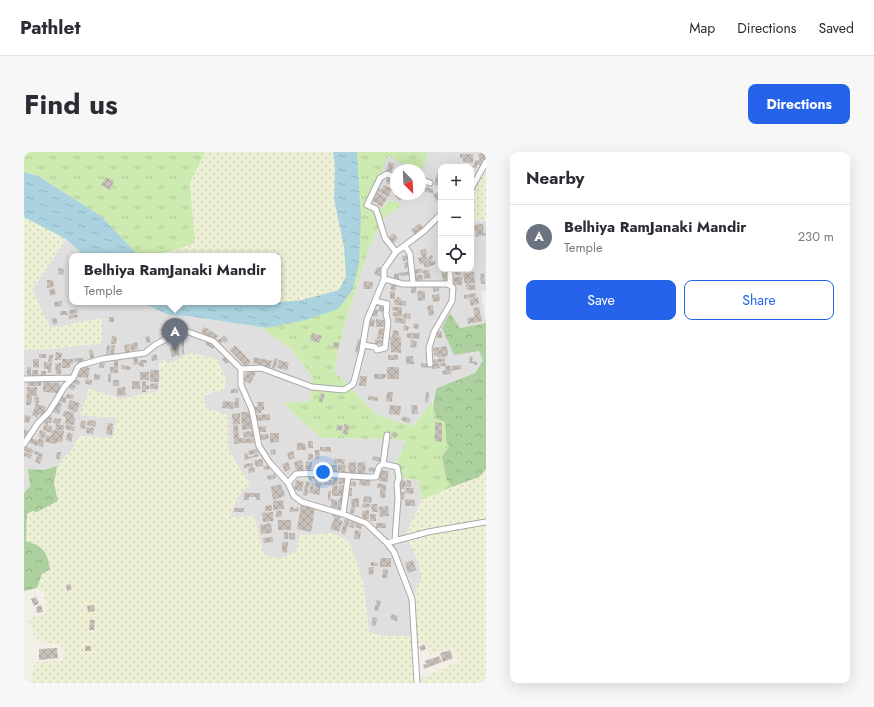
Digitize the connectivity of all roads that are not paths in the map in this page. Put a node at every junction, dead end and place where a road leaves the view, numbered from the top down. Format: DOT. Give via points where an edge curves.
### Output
graph roads {
  1 [pos="486,162"];
  2 [pos="390,175"];
  3 [pos="426,181"];
  4 [pos="430,182"];
  5 [pos="474,184"];
  6 [pos="438,217"];
  7 [pos="405,246"];
  8 [pos="396,252"];
  9 [pos="450,272"];
  10 [pos="384,279"];
  11 [pos="413,284"];
  12 [pos="450,285"];
  13 [pos="375,301"];
  14 [pos="363,345"];
  15 [pos="430,364"];
  16 [pos="241,369"];
  17 [pos="73,378"];
  18 [pos="24,379"];
  19 [pos="387,436"];
  20 [pos="24,444"];
  21 [pos="383,464"];
  22 [pos="348,477"];
  23 [pos="288,483"];
  24 [pos="343,514"];
  25 [pos="486,522"];
  26 [pos="395,540"];
  27 [pos="387,543"];
  28 [pos="417,683"];
  1 -- 5 [label="street"];
  2 -- 8 [label="street" via="380,178 367,205 376,209 385,238"];
  3 -- 4 [label="street"];
  6 -- 7 [label="street"];
  7 -- 8 [label="street"];
  7 -- 11 [label="street" via="410,254"];
  8 -- 10 [label="street" via="384,269"];
  9 -- 12 [label="street"];
  10 -- 11 [label="street"];
  10 -- 13 [label="street"];
  11 -- 12 [label="street"];
  12 -- 15 [label="street" via="453,288 452,301 434,332 429,348"];
  13 -- 14 [label="street" via="367,320"];
  13 -- 14 [label="street" via="387,304 385,348 377,350 375,347"];
  14 -- 16 [label="street" via="353,384 344,390 312,387 261,368"];
  16 -- 17 [label="street" via="213,341 183,330 145,353 102,359 81,365"];
  16 -- 23 [label="street" via="242,385 252,410 259,446"];
  17 -- 18 [label="street"];
  17 -- 20 [label="street"];
  19 -- 21 [label="street"];
  21 -- 22 [label="street" via="379,467 376,477"];
  21 -- 26 [label="street" via="397,467 399,471"];
  22 -- 23 [label="street" via="296,474"];
  22 -- 24 [label="street"];
  23 -- 24 [label="street" via="294,496 302,502"];
  24 -- 27 [label="street" via="366,523"];
  25 -- 26 [label="street"];
  26 -- 27 [label="street"];
  27 -- 28 [label="street" via="394,552 412,599"];
}
